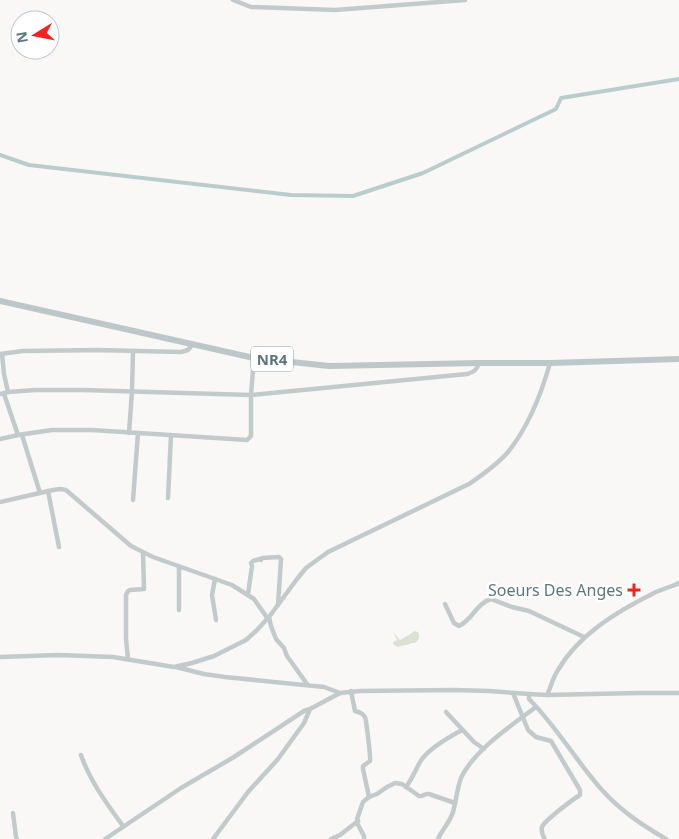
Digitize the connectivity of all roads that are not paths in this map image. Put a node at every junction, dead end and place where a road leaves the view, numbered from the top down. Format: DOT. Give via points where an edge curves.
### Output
graph roads {
  1 [pos="233,0"];
  2 [pos="386,0"];
  3 [pos="465,0"];
  4 [pos="387,7"];
  5 [pos="0,301"];
  6 [pos="193,344"];
  7 [pos="133,351"];
  8 [pos="1,354"];
  9 [pos="254,358"];
  10 [pos="679,359"];
  11 [pos="479,363"];
  12 [pos="550,363"];
  13 [pos="132,391"];
  14 [pos="4,393"];
  15 [pos="252,395"];
  16 [pos="129,433"];
  17 [pos="138,433"];
  18 [pos="20,435"];
  19 [pos="171,435"];
  20 [pos="0,439"];
  21 [pos="48,491"];
  22 [pos="40,493"];
  23 [pos="168,498"];
  24 [pos="133,500"];
  25 [pos="0,502"];
  26 [pos="59,547"];
  27 [pos="143,553"];
  28 [pos="179,567"];
  29 [pos="215,579"];
  30 [pos="679,583"];
  31 [pos="248,594"];
  32 [pos="445,604"];
  33 [pos="278,605"];
  34 [pos="179,610"];
  35 [pos="269,618"];
  36 [pos="216,620"];
  37 [pos="584,637"];
  38 [pos="0,657"];
  39 [pos="128,660"];
  40 [pos="174,666"];
  41 [pos="307,684"];
  42 [pos="351,692"];
  43 [pos="340,693"];
  44 [pos="513,693"];
  45 [pos="679,693"];
  46 [pos="529,694"];
  47 [pos="547,695"];
  48 [pos="536,706"];
  49 [pos="310,709"];
  50 [pos="446,712"];
  51 [pos="522,718"];
  52 [pos="462,730"];
  53 [pos="484,749"];
  54 [pos="81,755"];
  55 [pos="406,787"];
  56 [pos="369,797"];
  57 [pos="455,803"];
  58 [pos="13,813"];
  59 [pos="358,821"];
  60 [pos="123,826"];
  61 [pos="17,839"];
  62 [pos="104,839"];
  63 [pos="213,839"];
  64 [pos="331,839"];
  65 [pos="364,839"];
  66 [pos="438,839"];
  67 [pos="545,839"];
  68 [pos="666,839"];
  1 -- 4 [label="street" via="251,7 270,8 335,10"];
  2 -- 4 [label="street"];
  3 -- 4 [label="street"];
  5 -- 6 [label="highway, NR4"];
  6 -- 7 [label="street" via="181,352"];
  6 -- 9 [label="highway, NR4"];
  7 -- 8 [label="street"];
  7 -- 13 [label="street"];
  8 -- 14 [label="street"];
  9 -- 11 [label="highway, NR4" via="329,366"];
  9 -- 15 [label="street"];
  10 -- 12 [label="highway, NR4"];
  11 -- 12 [label="highway, NR4"];
  11 -- 15 [label="street" via="474,372 467,374"];
  12 -- 33 [label="street" via="543,387 522,432 507,453 484,474 328,552 306,568"];
  13 -- 14 [label="street"];
  13 -- 15 [label="street"];
  13 -- 16 [label="street"];
  14 -- 18 [label="street"];
  15 -- 19 [label="street" via="250,438"];
  16 -- 17 [label="street"];
  16 -- 18 [label="street" via="52,430"];
  17 -- 19 [label="street"];
  17 -- 24 [label="street"];
  18 -- 20 [label="street"];
  18 -- 22 [label="street"];
  19 -- 23 [label="street"];
  21 -- 22 [label="street"];
  21 -- 26 [label="street"];
  21 -- 27 [label="street" via="60,489 70,492"];
  22 -- 25 [label="street"];
  27 -- 28 [label="street"];
  27 -- 39 [label="street" via="144,589 128,591 126,595"];
  28 -- 29 [label="street"];
  28 -- 34 [label="street"];
  29 -- 31 [label="street"];
  29 -- 36 [label="street" via="212,595"];
  30 -- 37 [label="street" via="616,614"];
  31 -- 33 [label="street" via="251,563 262,558 279,557"];
  31 -- 35 [label="street"];
  32 -- 37 [label="street" via="454,623 459,626 485,601 492,599 530,611"];
  33 -- 35 [label="street"];
  35 -- 40 [label="street" via="246,640 225,651"];
  35 -- 41 [label="street" via="276,639"];
  37 -- 47 [label="street" via="558,670"];
  38 -- 39 [label="street" via="58,655"];
  39 -- 40 [label="street"];
  40 -- 41 [label="street" via="226,677"];
  41 -- 43 [label="street"];
  42 -- 43 [label="street"];
  42 -- 44 [label="street" via="454,690"];
  42 -- 56 [label="street" via="355,711 366,717 371,758 362,769"];
  43 -- 49 [label="street"];
  44 -- 46 [label="street"];
  44 -- 51 [label="street"];
  45 -- 47 [label="street"];
  46 -- 47 [label="street"];
  46 -- 48 [label="street" via="529,699"];
  48 -- 51 [label="street"];
  48 -- 68 [label="street" via="602,790 628,815"];
  49 -- 60 [label="street"];
  49 -- 63 [label="street" via="278,759"];
  50 -- 52 [label="street"];
  51 -- 53 [label="street"];
  51 -- 67 [label="street" via="532,734 551,742 580,790 580,795 544,825"];
  52 -- 53 [label="street"];
  52 -- 55 [label="street" via="422,759"];
  53 -- 57 [label="street" via="461,779"];
  54 -- 60 [label="street" via="95,785"];
  55 -- 56 [label="street" via="395,784"];
  55 -- 57 [label="street" via="419,796 426,793"];
  56 -- 59 [label="street" via="361,806"];
  57 -- 66 [label="street" via="451,818"];
  58 -- 61 [label="street"];
  59 -- 64 [label="street"];
  59 -- 65 [label="street"];
  60 -- 62 [label="street"];
}
